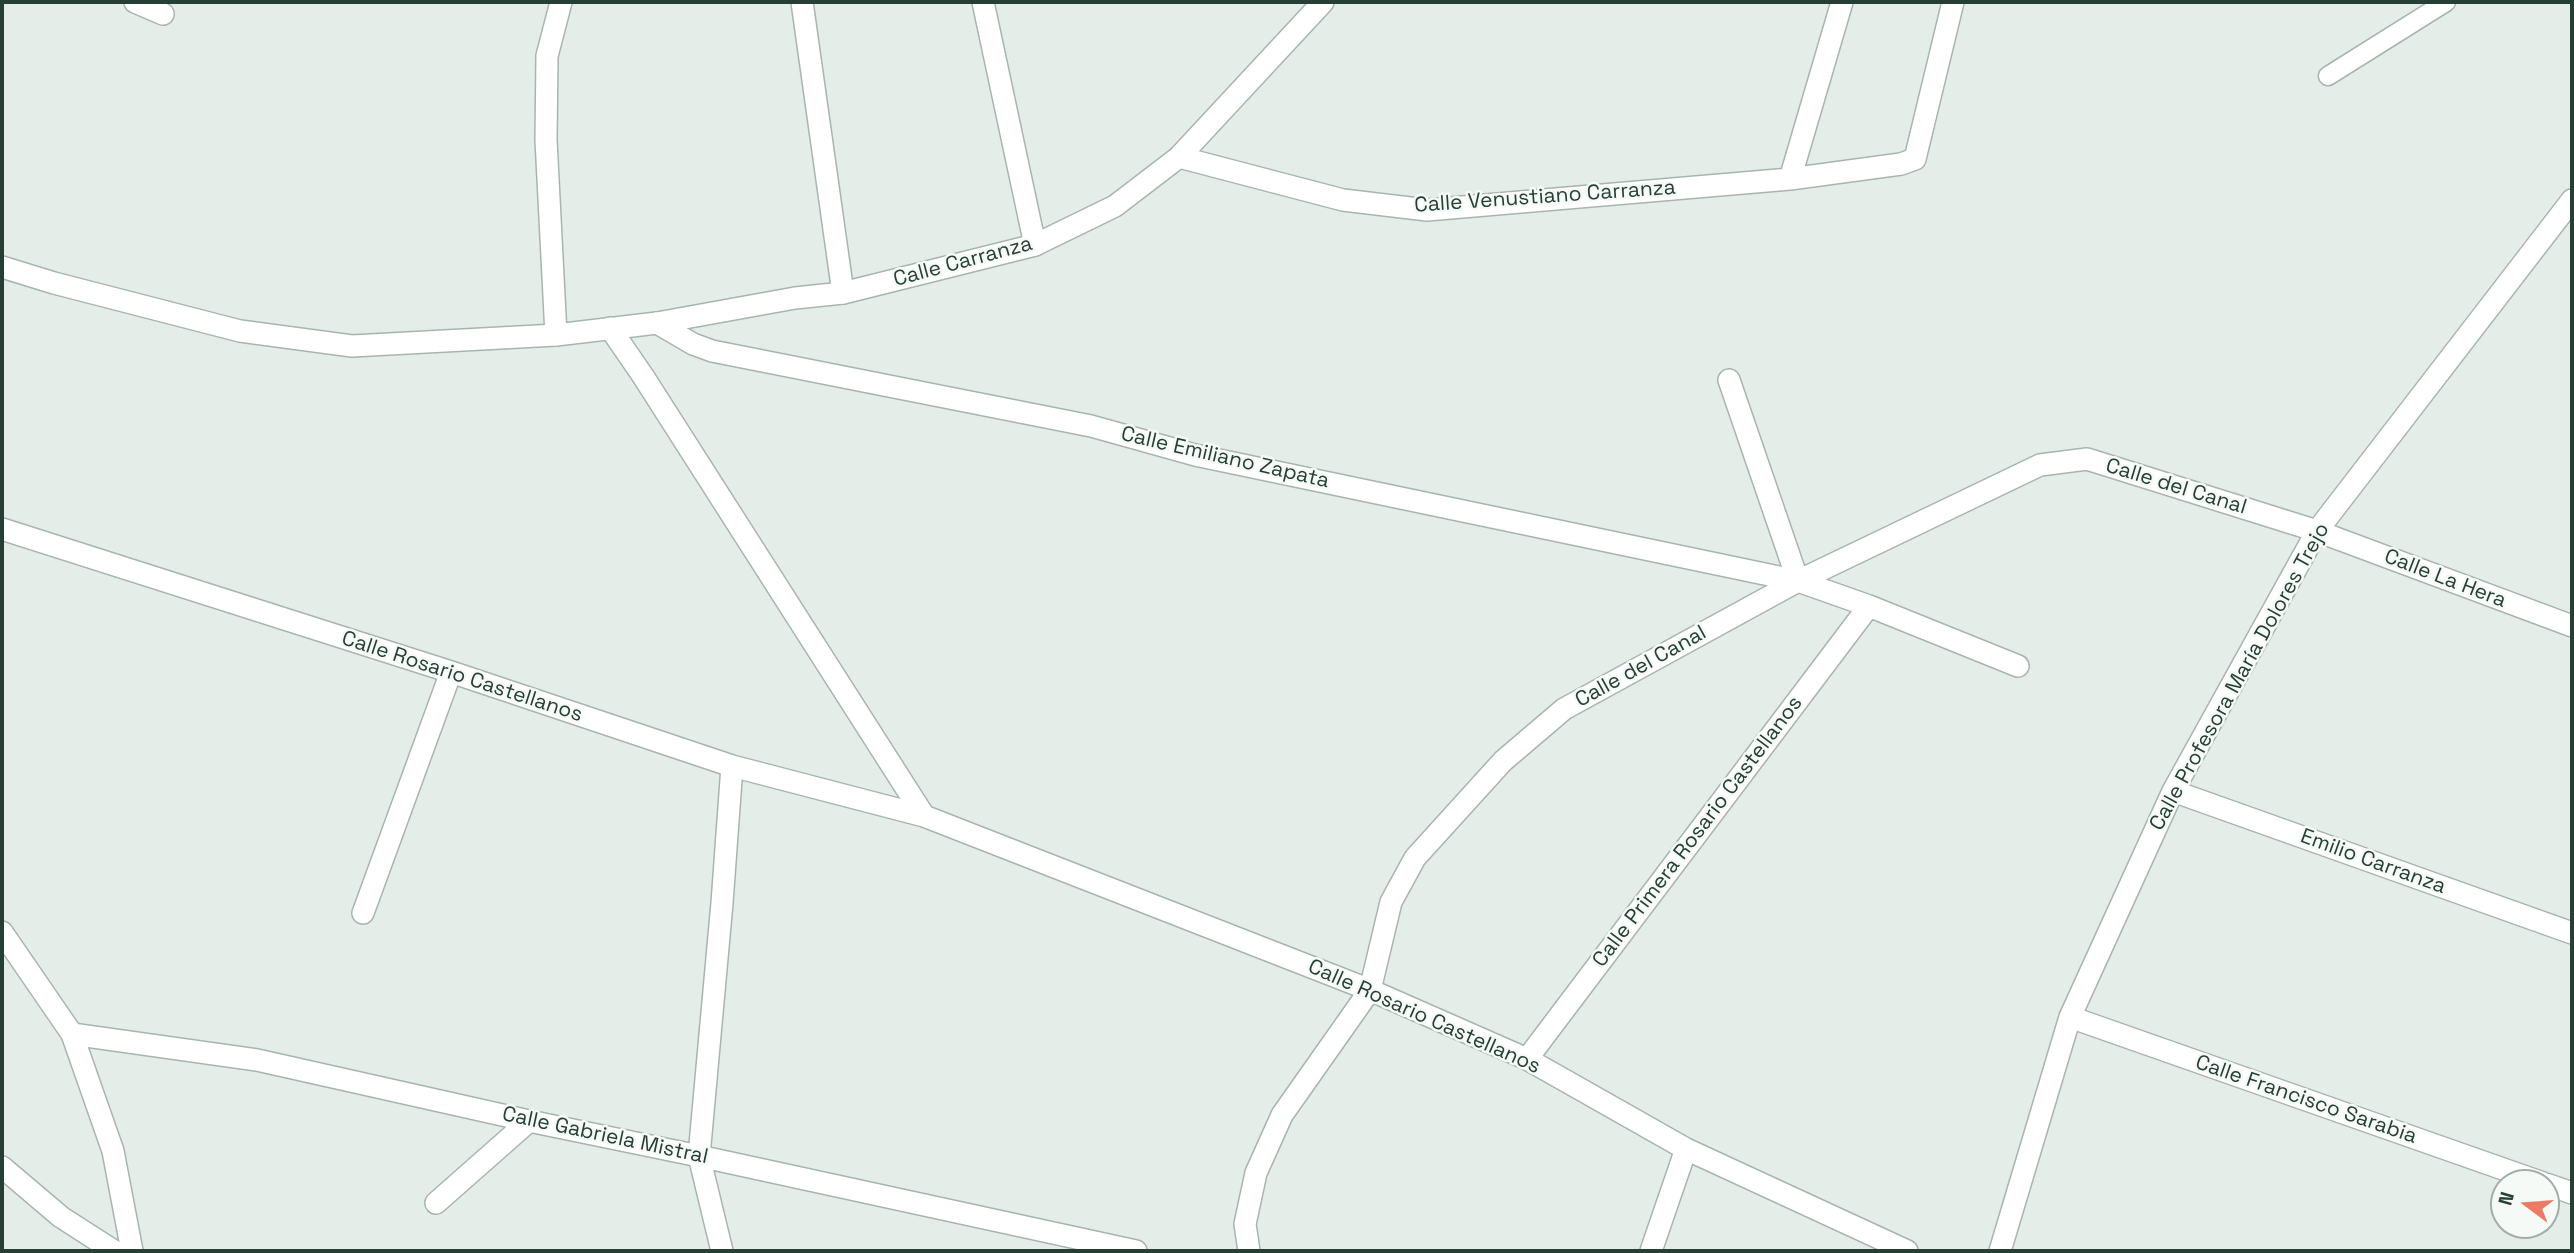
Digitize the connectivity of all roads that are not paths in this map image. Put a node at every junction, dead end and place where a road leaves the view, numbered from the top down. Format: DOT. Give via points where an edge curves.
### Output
graph roads {
  1 [pos="135,2"];
  2 [pos="561,2"];
  3 [pos="802,2"];
  4 [pos="983,2"];
  5 [pos="1323,2"];
  6 [pos="1842,2"];
  7 [pos="1953,2"];
  8 [pos="2446,2"];
  9 [pos="163,14"];
  10 [pos="2328,76"];
  11 [pos="1179,157"];
  12 [pos="1790,179"];
  13 [pos="2572,200"];
  14 [pos="1035,245"];
  15 [pos="2,267"];
  16 [pos="843,293"];
  17 [pos="657,323"];
  18 [pos="610,328"];
  19 [pos="556,335"];
  20 [pos="1730,380"];
  21 [pos="2,529"];
  22 [pos="2317,531"];
  23 [pos="1798,581"];
  24 [pos="1868,606"];
  25 [pos="2572,626"];
  26 [pos="2018,666"];
  27 [pos="451,672"];
  28 [pos="732,766"];
  29 [pos="2173,791"];
  30 [pos="924,816"];
  31 [pos="363,914"];
  32 [pos="2,932"];
  33 [pos="2572,933"];
  34 [pos="1370,990"];
  35 [pos="2070,1017"];
  36 [pos="72,1034"];
  37 [pos="1527,1059"];
  38 [pos="528,1121"];
  39 [pos="1686,1149"];
  40 [pos="699,1156"];
  41 [pos="2,1167"];
  42 [pos="2501,1169"];
  43 [pos="436,1203"];
  44 [pos="114,1251"];
  45 [pos="132,1251"];
  46 [pos="722,1251"];
  47 [pos="1136,1251"];
  48 [pos="1249,1251"];
  49 [pos="1651,1251"];
  50 [pos="1908,1251"];
  51 [pos="2000,1251"];
  1 -- 9 [label="street"];
  2 -- 19 [label="street" via="547,56 546,140"];
  3 -- 16 [label="street"];
  4 -- 14 [label="street"];
  5 -- 11 [label="street, Calle Carranza"];
  6 -- 12 [label="street"];
  7 -- 12 [label="street, Calle Venustiano Carranza" via="1915,159"];
  8 -- 10 [label="lane"];
  11 -- 12 [label="street, Calle Venustiano Carranza" via="1343,200 1427,210"];
  11 -- 14 [label="street, Calle Carranza" via="1115,206"];
  13 -- 22 [label="street, Calle Profesora María Dolores Trejo"];
  14 -- 16 [label="street, Calle Carranza"];
  15 -- 19 [label="street, Calle Carranza" via="240,331 352,346"];
  16 -- 17 [label="street, Calle Carranza"];
  17 -- 18 [label="street, Calle Carranza"];
  17 -- 23 [label="street, Calle Emiliano Zapata" via="712,351 1091,426 1195,455"];
  18 -- 19 [label="street, Calle Carranza"];
  18 -- 30 [label="street"];
  20 -- 23 [label="street"];
  21 -- 27 [label="street, Calle Rosario Castellanos"];
  22 -- 23 [label="street, Calle del Canal" via="2087,459 2040,465"];
  22 -- 25 [label="street, Calle La Hera"];
  22 -- 29 [label="street, Calle Profesora María Dolores Trejo"];
  23 -- 24 [label="street, Calle Emiliano Zapata"];
  23 -- 34 [label="street, Calle del Canal" via="1564,709 1503,761 1415,858 1391,902"];
  24 -- 26 [label="street, Calle Emiliano Zapata"];
  24 -- 37 [label="street, Calle Primera Rosario Castellanos"];
  27 -- 28 [label="street, Calle Rosario Castellanos"];
  27 -- 31 [label="street"];
  28 -- 30 [label="street, Calle Rosario Castellanos"];
  28 -- 40 [label="street"];
  29 -- 33 [label="street, Emilio Carranza"];
  29 -- 35 [label="street, Calle Profesora María Dolores Trejo"];
  30 -- 34 [label="street, Calle Rosario Castellanos"];
  32 -- 36 [label="street"];
  34 -- 37 [label="street, Calle Rosario Castellanos"];
  34 -- 48 [label="street, Calle del Canal" via="1282,1115 1256,1173 1245,1224"];
  35 -- 42 [label="street, Calle Francisco Sarabia"];
  35 -- 51 [label="street, Calle Profesora María Dolores Trejo"];
  36 -- 38 [label="street, Calle Gabriela Mistral" via="257,1060"];
  36 -- 45 [label="street" via="113,1151"];
  37 -- 39 [label="street, Calle Rosario Castellanos"];
  38 -- 40 [label="street, Calle Gabriela Mistral"];
  38 -- 43 [label="street"];
  39 -- 49 [label="street"];
  39 -- 50 [label="street, Calle Rosario Castellanos"];
  40 -- 46 [label="street"];
  40 -- 47 [label="street, Calle Gabriela Mistral"];
  41 -- 44 [label="street" via="61,1217"];
}
